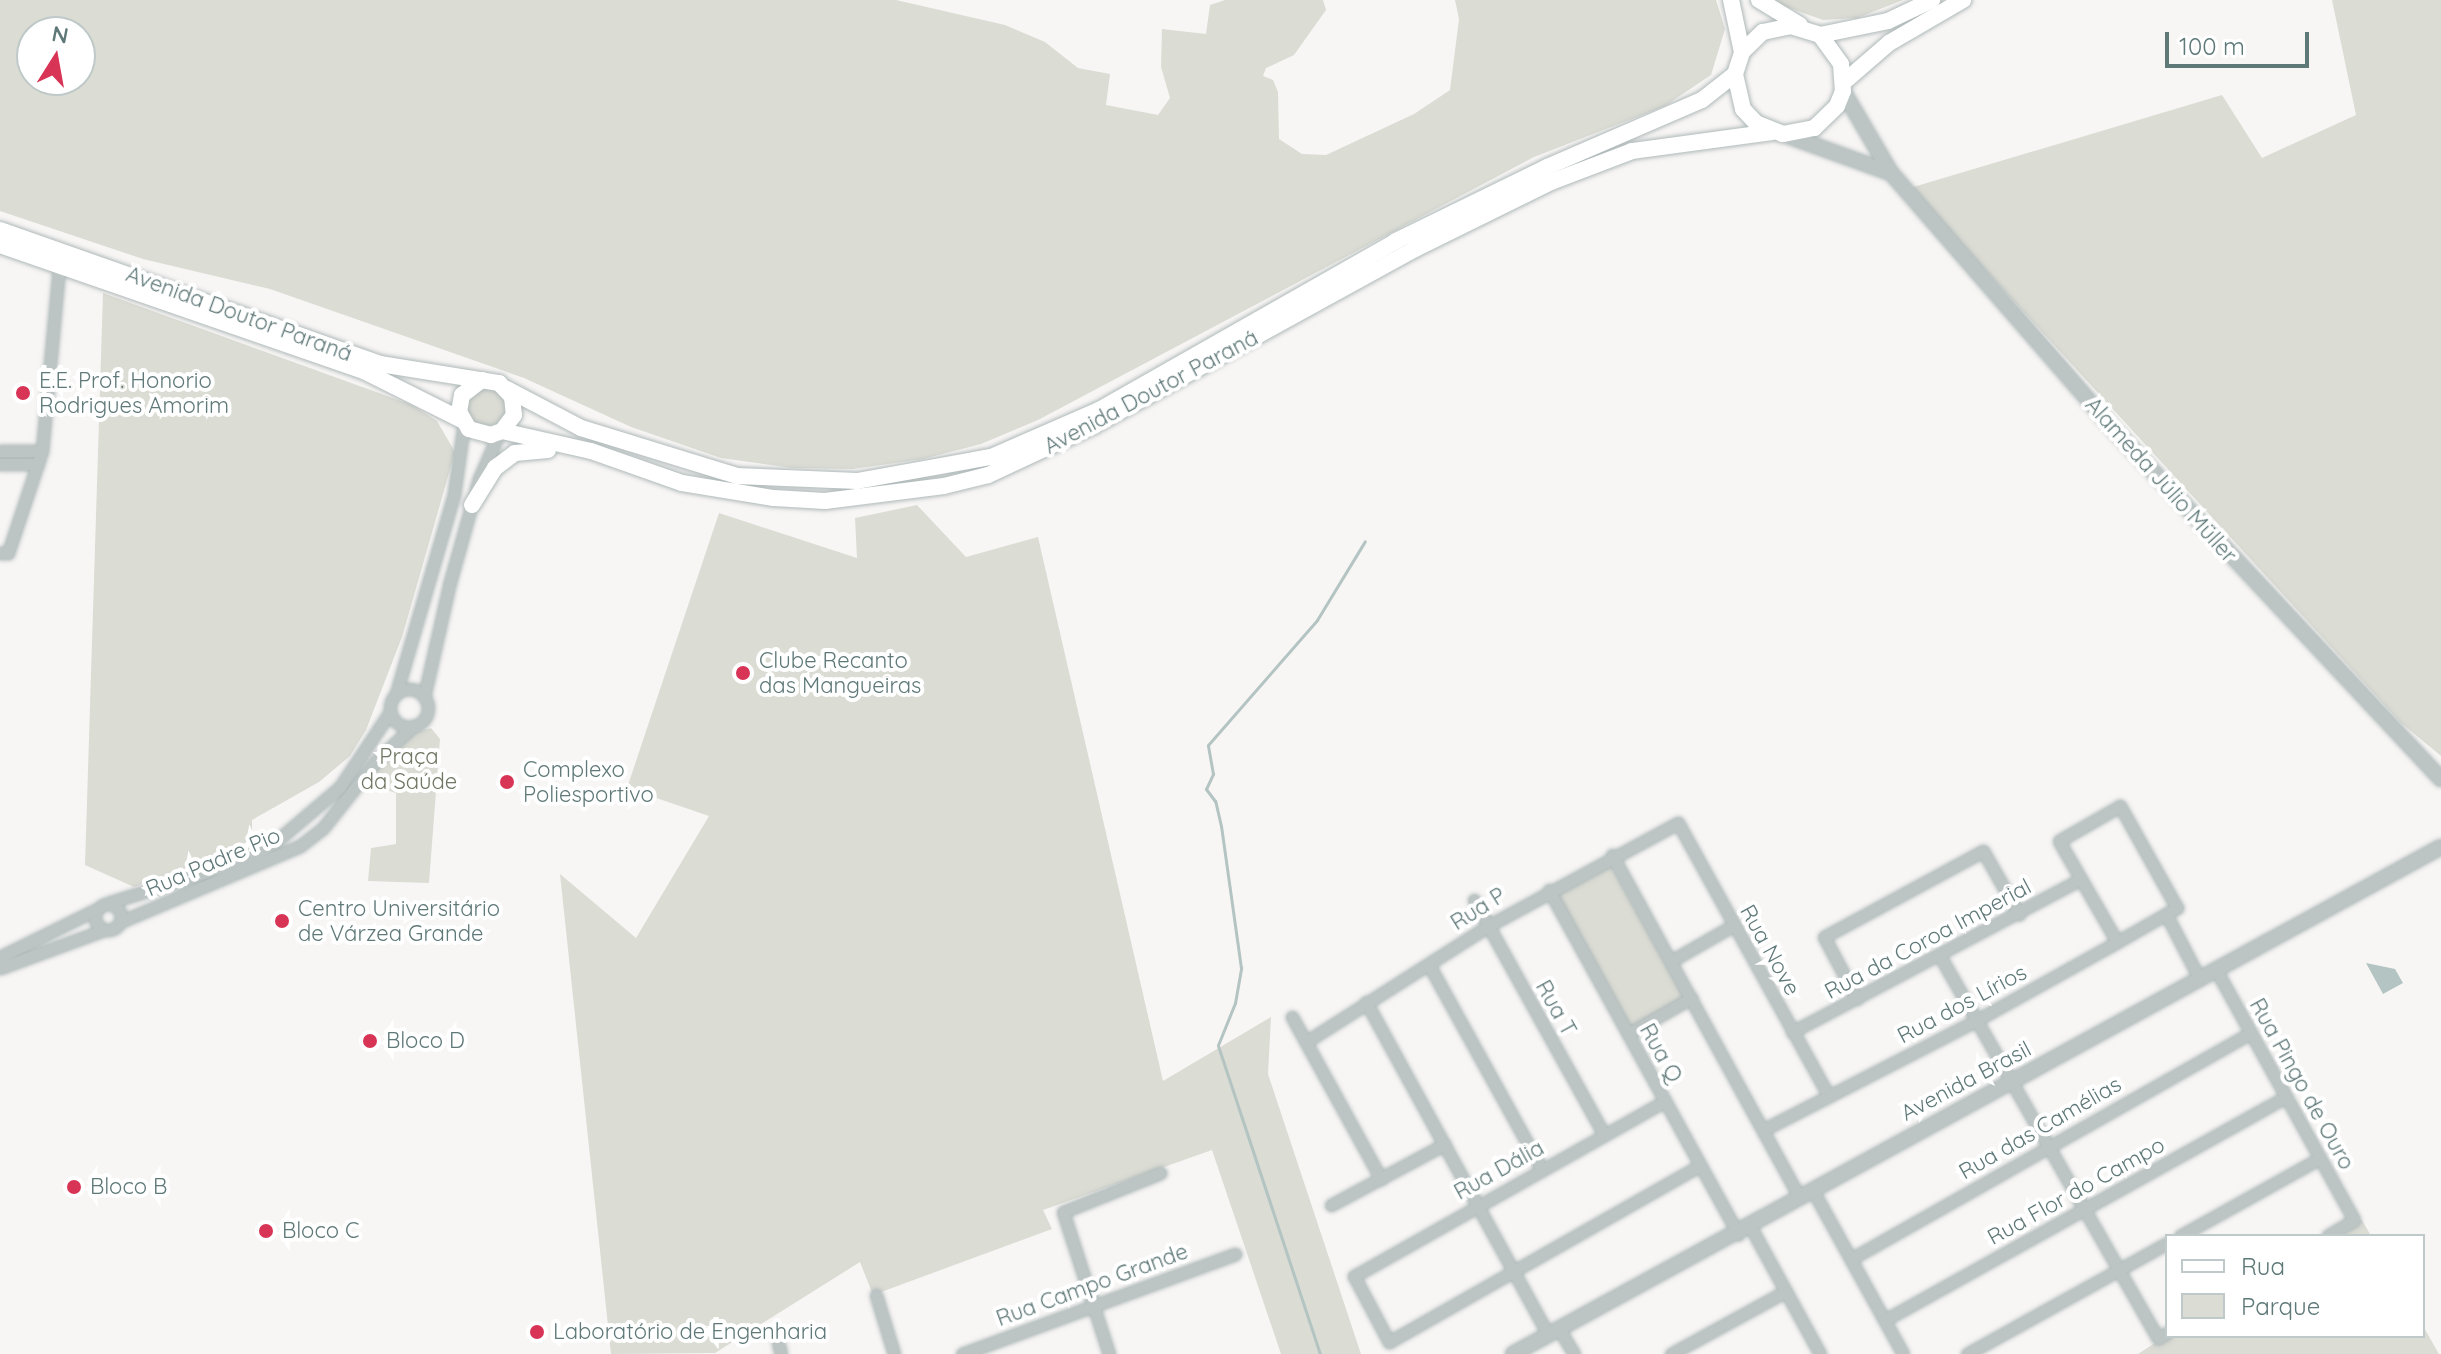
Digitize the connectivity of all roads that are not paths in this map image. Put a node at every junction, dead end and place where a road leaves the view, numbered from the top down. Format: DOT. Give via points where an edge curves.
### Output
graph roads {
  1 [pos="1731,0"];
  2 [pos="1759,0"];
  3 [pos="1932,0"];
  4 [pos="1963,0"];
  5 [pos="1812,32"];
  6 [pos="1742,52"];
  7 [pos="1735,74"];
  8 [pos="1843,87"];
  9 [pos="1778,133"];
  10 [pos="1891,173"];
  11 [pos="0,230"];
  12 [pos="0,245"];
  13 [pos="59,267"];
  14 [pos="482,380"];
  15 [pos="507,389"];
  16 [pos="463,422"];
  17 [pos="500,432"];
  18 [pos="0,451"];
  19 [pos="42,451"];
  20 [pos="625,463"];
  21 [pos="0,464"];
  22 [pos="38,464"];
  23 [pos="472,505"];
  24 [pos="0,553"];
  25 [pos="396,694"];
  26 [pos="424,697"];
  27 [pos="390,712"];
  28 [pos="413,726"];
  29 [pos="2441,779"];
  30 [pos="1678,823"];
  31 [pos="2441,847"];
  32 [pos="1612,855"];
  33 [pos="2081,879"];
  34 [pos="1549,890"];
  35 [pos="1474,900"];
  36 [pos="103,906"];
  37 [pos="2171,911"];
  38 [pos="2019,914"];
  39 [pos="120,922"];
  40 [pos="1734,925"];
  41 [pos="1488,926"];
  42 [pos="104,930"];
  43 [pos="2117,942"];
  44 [pos="0,957"];
  45 [pos="1941,958"];
  46 [pos="1671,961"];
  47 [pos="1429,965"];
  48 [pos="0,968"];
  49 [pos="2215,968"];
  50 [pos="2198,976"];
  51 [pos="1691,998"];
  52 [pos="1857,999"];
  53 [pos="1366,1002"];
  54 [pos="1292,1017"];
  55 [pos="1977,1020"];
  56 [pos="1792,1032"];
  57 [pos="2251,1033"];
  58 [pos="1628,1034"];
  59 [pos="1306,1042"];
  60 [pos="2013,1083"];
  61 [pos="1829,1096"];
  62 [pos="2286,1097"];
  63 [pos="1665,1101"];
  64 [pos="1763,1130"];
  65 [pos="1604,1135"];
  66 [pos="1445,1144"];
  67 [pos="2050,1144"];
  68 [pos="2320,1158"];
  69 [pos="1700,1165"];
  70 [pos="1542,1170"];
  71 [pos="1160,1173"];
  72 [pos="1381,1179"];
  73 [pos="1806,1192"];
  74 [pos="1479,1204"];
  75 [pos="1331,1205"];
  76 [pos="2086,1209"];
  77 [pos="1744,1230"];
  78 [pos="2184,1234"];
  79 [pos="2330,1234"];
  80 [pos="2165,1244"];
  81 [pos="1235,1254"];
  82 [pos="1851,1259"];
  83 [pos="1513,1267"];
  84 [pos="2120,1270"];
  85 [pos="1786,1291"];
  86 [pos="876,1295"];
  87 [pos="1092,1305"];
  88 [pos="1885,1320"];
  89 [pos="1554,1332"];
  90 [pos="2162,1336"];
  91 [pos="894,1354"];
  92 [pos="962,1354"];
  93 [pos="1109,1354"];
  94 [pos="1513,1354"];
  95 [pos="1574,1354"];
  96 [pos="1671,1354"];
  97 [pos="1820,1354"];
  98 [pos="1903,1354"];
  99 [pos="1967,1354"];
  1 -- 6 [label="main road"];
  2 -- 5 [label="main road"];
  3 -- 5 [label="main road" via="1888,21"];
  4 -- 8 [label="main road" via="1889,43"];
  5 -- 6 [label="main road" via="1763,32"];
  5 -- 8 [label="main road" via="1841,64"];
  6 -- 7 [label="main road"];
  7 -- 9 [label="main road" via="1743,109"];
  7 -- 15 [label="main road, Avenida Doutor Paraná" via="1702,100 1547,167 1396,241 1099,410 991,457 857,481 737,476 581,428"];
  8 -- 9 [label="main road" via="1832,112 1814,128"];
  8 -- 10 [label="street, Alameda Júlio Müller"];
  9 -- 10 [label="street, Alameda Júlio Müller"];
  9 -- 20 [label="main road, Avenida Doutor Paraná" via="1632,151 1551,182 1415,249 1095,425 988,475 825,501 743,495 682,483"];
  10 -- 29 [label="street, Alameda Júlio Müller" via="2119,435"];
  11 -- 14 [label="main road, Avenida Doutor Paraná" via="380,364"];
  12 -- 13 [label="main road, Avenida Doutor Paraná"];
  13 -- 16 [label="main road, Avenida Doutor Paraná" via="364,371"];
  13 -- 19 [label="street"];
  14 -- 15 [label="main road"];
  14 -- 16 [label="main road" via="462,395"];
  15 -- 17 [label="main road" via="515,406"];
  16 -- 17 [label="main road" via="483,435"];
  16 -- 25 [label="street" via="454,494"];
  17 -- 20 [label="main road, Avenida Doutor Paraná"];
  17 -- 23 [label="street"];
  18 -- 19 [label="street"];
  19 -- 22 [label="street"];
  20 -- 23 [label="main road" via="546,449 515,453 495,468"];
  21 -- 22 [label="street"];
  22 -- 24 [label="street" via="8,553"];
  23 -- 26 [label="street"];
  25 -- 26 [label="street" via="411,689"];
  25 -- 27 [label="street"];
  26 -- 28 [label="street" via="427,712"];
  27 -- 28 [label="street" via="401,725"];
  27 -- 36 [label="street, Rua Padre Pio" via="340,787 273,844 245,860"];
  28 -- 39 [label="street, Rua Padre Pio" via="377,760 323,828 300,846"];
  30 -- 32 [label="street, Rua P"];
  30 -- 40 [label="street, Rua Nove"];
  31 -- 49 [label="street, Avenida Brasil"];
  32 -- 34 [label="street, Rua P"];
  32 -- 46 [label="street"];
  33 -- 37 [label="street" via="2059,841 2120,806"];
  33 -- 38 [label="street, Rua da Coroa Imperial"];
  33 -- 43 [label="street"];
  34 -- 41 [label="street, Rua P"];
  34 -- 58 [label="street, Rua Q"];
  35 -- 41 [label="street, Rua T"];
  36 -- 39 [label="street" via="119,910"];
  36 -- 42 [label="street" via="95,921"];
  36 -- 44 [label="street, Rua Padre Pio"];
  37 -- 43 [label="street, Rua dos Lírios"];
  37 -- 50 [label="street"];
  38 -- 45 [label="street, Rua da Coroa Imperial"];
  38 -- 52 [label="street" via="1983,851 1824,937"];
  39 -- 42 [label="street, Rua Padre Pio"];
  40 -- 46 [label="street"];
  40 -- 56 [label="street, Rua Nove"];
  41 -- 47 [label="street, Rua P"];
  41 -- 65 [label="street, Rua T"];
  42 -- 48 [label="street"];
  43 -- 55 [label="street, Rua dos Lírios"];
  45 -- 52 [label="street, Rua da Coroa Imperial"];
  45 -- 55 [label="street"];
  46 -- 51 [label="street"];
  47 -- 53 [label="street, Rua P"];
  47 -- 70 [label="street"];
  49 -- 50 [label="street, Avenida Brasil"];
  49 -- 57 [label="street, Rua Pingo de Ouro"];
  50 -- 60 [label="street, Avenida Brasil"];
  51 -- 58 [label="street"];
  51 -- 64 [label="street"];
  52 -- 56 [label="street, Rua da Coroa Imperial"];
  53 -- 59 [label="street, Rua P"];
  53 -- 66 [label="street"];
  54 -- 59 [label="street"];
  55 -- 60 [label="street"];
  55 -- 61 [label="street, Rua dos Lírios"];
  56 -- 61 [label="street, Rua Nove"];
  57 -- 62 [label="street, Rua Pingo de Ouro"];
  57 -- 67 [label="street, Rua das Camélias"];
  58 -- 63 [label="street, Rua Q"];
  59 -- 72 [label="street"];
  60 -- 67 [label="street"];
  60 -- 73 [label="street, Avenida Brasil"];
  61 -- 64 [label="street, Rua dos Lírios"];
  62 -- 68 [label="street, Rua Pingo de Ouro"];
  62 -- 76 [label="street, Rua Flor do Campo"];
  63 -- 65 [label="street, Rua Dália"];
  63 -- 69 [label="street, Rua Q"];
  64 -- 73 [label="street"];
  65 -- 70 [label="street, Rua Dália"];
  66 -- 72 [label="street"];
  66 -- 74 [label="street"];
  67 -- 76 [label="street"];
  67 -- 82 [label="street, Rua das Camélias"];
  68 -- 78 [label="street"];
  68 -- 79 [label="street, Rua Pingo de Ouro" via="2354,1220"];
  69 -- 77 [label="street, Rua Q"];
  69 -- 83 [label="street"];
  70 -- 74 [label="street, Rua Dália"];
  71 -- 87 [label="street" via="1063,1212"];
  72 -- 75 [label="street"];
  73 -- 77 [label="street, Avenida Brasil"];
  73 -- 82 [label="street"];
  74 -- 83 [label="street"];
  74 -- 83 [label="street, Rua Dália" via="1354,1276 1389,1342"];
  76 -- 84 [label="street"];
  76 -- 88 [label="street, Rua Flor do Campo"];
  77 -- 85 [label="street, Rua Q"];
  77 -- 89 [label="street, Avenida Brasil"];
  80 -- 84 [label="street"];
  81 -- 87 [label="street, Rua Campo Grande"];
  82 -- 88 [label="street"];
  83 -- 89 [label="street"];
  84 -- 90 [label="street"];
  84 -- 99 [label="street"];
  85 -- 96 [label="street"];
  85 -- 97 [label="street, Rua Q"];
  86 -- 91 [label="street"];
  87 -- 92 [label="street, Rua Campo Grande"];
  87 -- 93 [label="street"];
  88 -- 98 [label="street"];
  89 -- 94 [label="street, Avenida Brasil"];
  89 -- 95 [label="street"];
}
